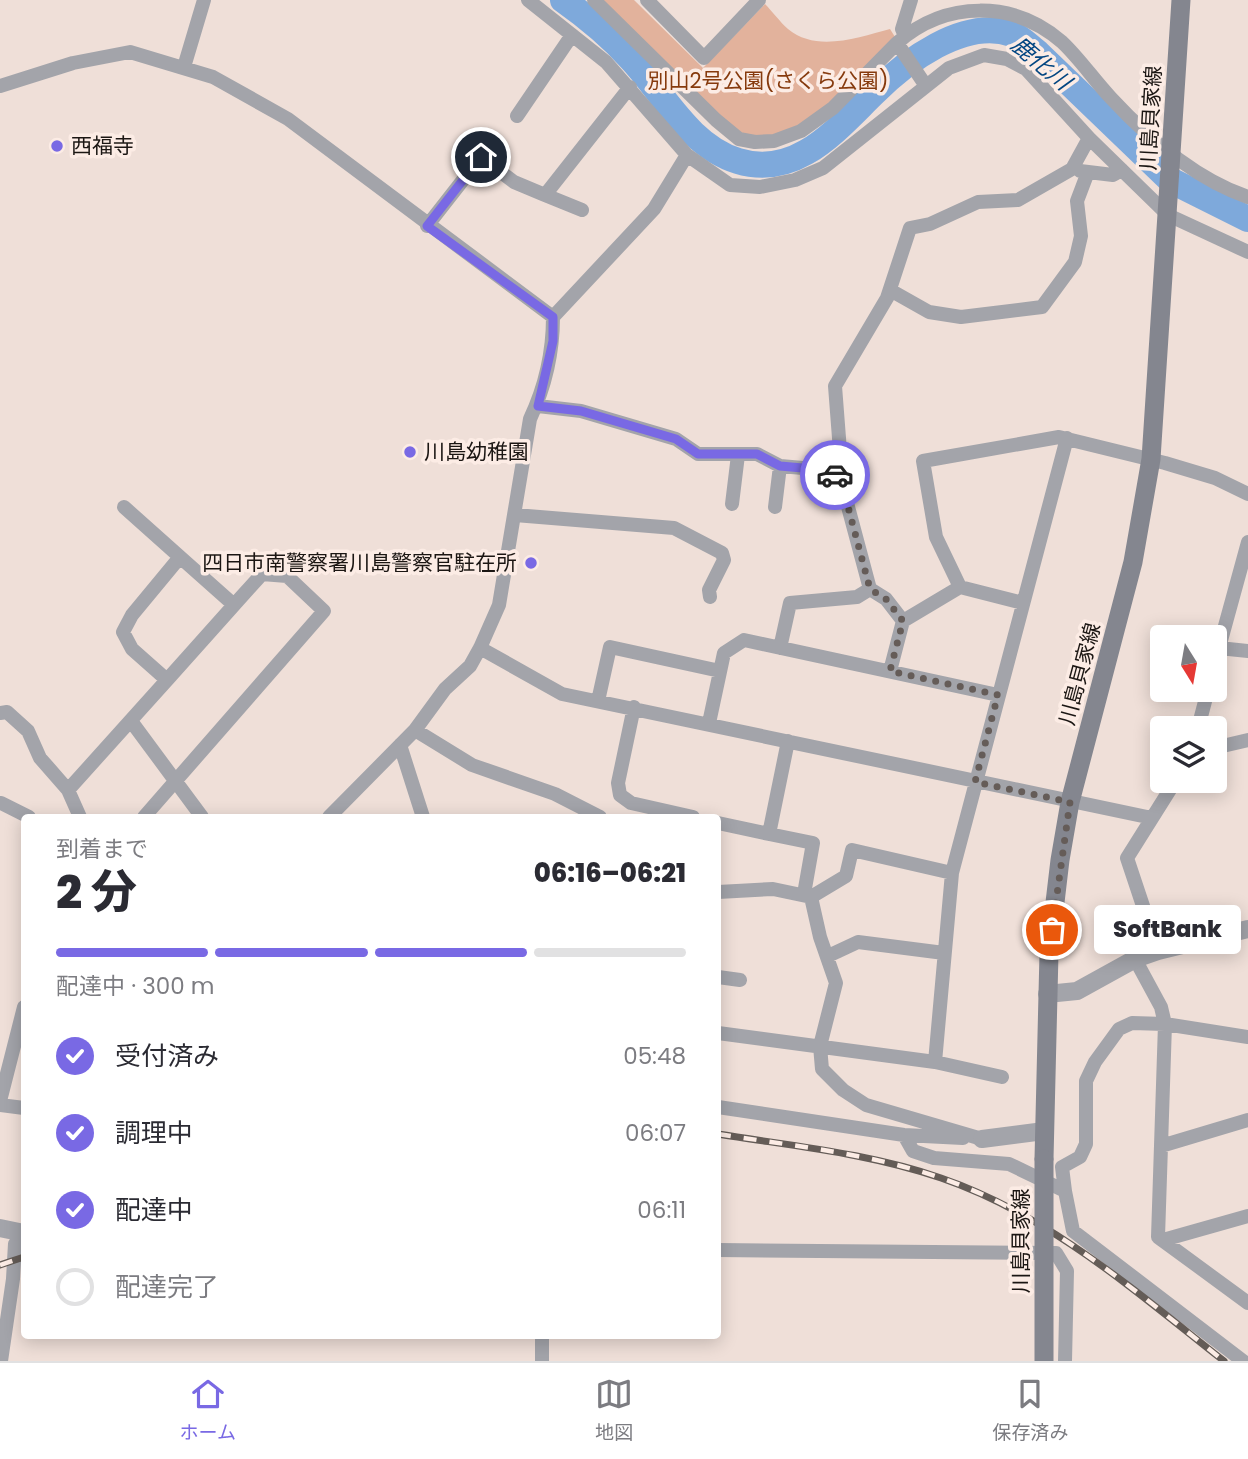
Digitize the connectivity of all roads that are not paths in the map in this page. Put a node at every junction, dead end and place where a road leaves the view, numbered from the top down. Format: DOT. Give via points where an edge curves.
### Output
graph roads {
  1 [pos="204,0"];
  2 [pos="527,0"];
  3 [pos="594,0"];
  4 [pos="646,0"];
  5 [pos="759,0"];
  6 [pos="911,0"];
  7 [pos="1181,0"];
  8 [pos="572,34"];
  9 [pos="901,42"];
  10 [pos="184,67"];
  11 [pos="923,82"];
  12 [pos="0,86"];
  13 [pos="630,87"];
  14 [pos="517,116"];
  15 [pos="1089,138"];
  16 [pos="687,155"];
  17 [pos="1172,155"];
  18 [pos="1072,169"];
  19 [pos="1122,170"];
  20 [pos="1088,172"];
  21 [pos="545,195"];
  22 [pos="1248,197"];
  23 [pos="582,211"];
  24 [pos="1168,215"];
  25 [pos="427,226"];
  26 [pos="1248,252"];
  27 [pos="890,290"];
  28 [pos="553,317"];
  29 [pos="538,406"];
  30 [pos="1067,438"];
  31 [pos="738,455"];
  32 [pos="1151,459"];
  33 [pos="780,466"];
  34 [pos="831,466"];
  35 [pos="1248,494"];
  36 [pos="732,505"];
  37 [pos="124,507"];
  38 [pos="775,507"];
  39 [pos="515,515"];
  40 [pos="1248,542"];
  41 [pos="180,557"];
  42 [pos="1245,563"];
  43 [pos="960,587"];
  44 [pos="870,589"];
  45 [pos="710,597"];
  46 [pos="1023,603"];
  47 [pos="234,605"];
  48 [pos="903,621"];
  49 [pos="1226,625"];
  50 [pos="480,648"];
  51 [pos="780,648"];
  52 [pos="1227,649"];
  53 [pos="1248,651"];
  54 [pos="720,671"];
  55 [pos="890,671"];
  56 [pos="167,680"];
  57 [pos="998,695"];
  58 [pos="598,701"];
  59 [pos="634,707"];
  60 [pos="0,713"];
  61 [pos="131,721"];
  62 [pos="709,723"];
  63 [pos="415,730"];
  64 [pos="1248,740"];
  65 [pos="788,741"];
  66 [pos="400,745"];
  67 [pos="1227,745"];
  68 [pos="176,780"];
  69 [pos="975,782"];
  70 [pos="68,790"];
  71 [pos="1168,793"];
  72 [pos="1070,802"];
  73 [pos="1,803"];
  74 [pos="23,814"];
  75 [pos="79,814"];
  76 [pos="147,814"];
  77 [pos="199,814"];
  78 [pos="333,814"];
  79 [pos="422,814"];
  80 [pos="594,814"];
  81 [pos="680,814"];
  82 [pos="1152,818"];
  83 [pos="721,824"];
  84 [pos="769,834"];
  85 [pos="952,873"];
  86 [pos="721,892"];
  87 [pos="807,896"];
  88 [pos="1248,929"];
  89 [pos="1158,951"];
  90 [pos="944,953"];
  91 [pos="828,956"];
  92 [pos="1135,959"];
  93 [pos="721,978"];
  94 [pos="740,980"];
  95 [pos="1047,994"];
  96 [pos="21,1019"];
  97 [pos="1165,1024"];
  98 [pos="721,1033"];
  99 [pos="1248,1037"];
  100 [pos="820,1046"];
  101 [pos="935,1062"];
  102 [pos="1002,1077"];
  103 [pos="0,1103"];
  104 [pos="21,1107"];
  105 [pos="721,1107"];
  106 [pos="1248,1120"];
  107 [pos="1044,1131"];
  108 [pos="904,1135"];
  109 [pos="982,1139"];
  110 [pos="1161,1146"];
  111 [pos="1065,1191"];
  112 [pos="1248,1216"];
  113 [pos="0,1228"];
  114 [pos="21,1232"];
  115 [pos="21,1236"];
  116 [pos="1163,1240"];
  117 [pos="721,1250"];
  118 [pos="19,1277"];
  119 [pos="1248,1303"];
  120 [pos="3,1324"];
  121 [pos="542,1339"];
  122 [pos="1,1361"];
  123 [pos="542,1361"];
  124 [pos="1044,1361"];
  125 [pos="1065,1361"];
  126 [pos="1243,1361"];
  1 -- 10 [label="street"];
  2 -- 8 [label="street"];
  3 -- 9 [label="street" via="716,120 739,139 755,142 802,131 833,108"];
  4 -- 5 [label="street" via="704,58"];
  6 -- 9 [label="street"];
  7 -- 17 [label="main road, 川島貝家線"];
  8 -- 13 [label="street"];
  8 -- 14 [label="street"];
  9 -- 11 [label="street"];
  9 -- 17 [label="street" via="935,16 974,5 1027,16 1062,41 1112,100"];
  10 -- 12 [label="street" via="131,52 73,63"];
  10 -- 25 [label="street" via="232,85 288,119"];
  11 -- 15 [label="street" via="984,55 1007,59 1026,69"];
  11 -- 16 [label="street" via="823,168 795,180 760,187 730,185"];
  13 -- 16 [label="street"];
  13 -- 21 [label="street"];
  15 -- 18 [label="street"];
  15 -- 19 [label="street"];
  16 -- 28 [label="street" via="646,219"];
  17 -- 22 [label="street" via="1224,189"];
  17 -- 24 [label="main road, 川島貝家線"];
  18 -- 20 [label="street"];
  18 -- 27 [label="street" via="1017,200 978,202 910,228"];
  19 -- 20 [label="street" via="1113,175"];
  19 -- 24 [label="street"];
  20 -- 27 [label="street" via="1077,201 1082,236 1075,262 1042,307 961,317 929,312"];
  21 -- 23 [label="street"];
  21 -- 25 [label="street" via="514,182 481,157"];
  24 -- 26 [label="street"];
  24 -- 32 [label="main road, 川島貝家線"];
  25 -- 28 [label="street"];
  27 -- 34 [label="street" via="835,386 840,446"];
  28 -- 29 [label="street" via="553,341"];
  29 -- 31 [label="street" via="581,411 676,439 698,454"];
  29 -- 39 [label="street" via="530,419"];
  30 -- 32 [label="street"];
  30 -- 43 [label="street" via="921,458 936,537"];
  30 -- 46 [label="street"];
  31 -- 33 [label="street" via="762,456"];
  31 -- 36 [label="street"];
  32 -- 35 [label="street" via="1215,478"];
  32 -- 72 [label="main road, 川島貝家線" via="1133,562"];
  33 -- 34 [label="street" via="825,470"];
  33 -- 38 [label="street"];
  34 -- 44 [label="street" via="847,503"];
  37 -- 41 [label="street"];
  39 -- 45 [label="street" via="674,528 722,554 724,560"];
  39 -- 50 [label="street" via="499,605"];
  40 -- 42 [label="street"];
  41 -- 47 [label="street"];
  41 -- 56 [label="street" via="123,632 132,649"];
  42 -- 49 [label="street"];
  43 -- 46 [label="street"];
  43 -- 48 [label="street"];
  44 -- 48 [label="street" via="886,599"];
  44 -- 51 [label="street" via="857,597 790,603"];
  46 -- 57 [label="street"];
  47 -- 56 [label="street"];
  47 -- 68 [label="street" via="262,574 287,576 324,611"];
  48 -- 55 [label="street"];
  50 -- 58 [label="street" via="562,694"];
  50 -- 63 [label="street"];
  51 -- 54 [label="street" via="744,640 724,653"];
  51 -- 55 [label="street"];
  52 -- 53 [label="street"];
  54 -- 58 [label="street" via="610,646"];
  54 -- 62 [label="street"];
  55 -- 57 [label="street"];
  56 -- 61 [label="street"];
  57 -- 69 [label="street"];
  58 -- 59 [label="street"];
  59 -- 62 [label="street"];
  59 -- 81 [label="street" via="618,783 620,795 631,803"];
  60 -- 70 [label="street" via="7,712 28,731 40,758"];
  61 -- 68 [label="street"];
  61 -- 70 [label="street"];
  62 -- 65 [label="street"];
  63 -- 66 [label="street"];
  63 -- 80 [label="street" via="472,765 555,794"];
  64 -- 67 [label="street"];
  65 -- 69 [label="street"];
  65 -- 84 [label="street"];
  66 -- 78 [label="street"];
  66 -- 79 [label="street"];
  68 -- 76 [label="street"];
  68 -- 77 [label="street"];
  69 -- 72 [label="street"];
  69 -- 85 [label="street"];
  70 -- 75 [label="street"];
  71 -- 82 [label="street"];
  72 -- 82 [label="street"];
  72 -- 95 [label="main road, 川島貝家線"];
  73 -- 74 [label="street"];
  82 -- 89 [label="street" via="1128,858"];
  83 -- 84 [label="street"];
  84 -- 87 [label="street" via="813,843"];
  85 -- 87 [label="street" via="852,850 846,876"];
  85 -- 90 [label="street"];
  86 -- 87 [label="street" via="773,889"];
  87 -- 91 [label="street"];
  88 -- 89 [label="street"];
  89 -- 92 [label="street"];
  90 -- 91 [label="street" via="858,942"];
  90 -- 101 [label="street"];
  91 -- 100 [label="street" via="836,990"];
  92 -- 95 [label="street" via="1077,991"];
  92 -- 97 [label="street"];
  93 -- 94 [label="street"];
  95 -- 107 [label="main road, 川島貝家線"];
  96 -- 103 [label="street"];
  97 -- 99 [label="street"];
  97 -- 110 [label="street"];
  97 -- 111 [label="street" via="1132,1023 1119,1029 1095,1062 1086,1081 1086,1144 1080,1157 1062,1167"];
  98 -- 100 [label="street"];
  100 -- 101 [label="street"];
  100 -- 109 [label="street" via="822,1069 866,1105"];
  101 -- 102 [label="street"];
  103 -- 104 [label="street"];
  105 -- 108 [label="street"];
  106 -- 110 [label="street"];
  107 -- 109 [label="street"];
  107 -- 124 [label="main road, 川島貝家線, bridge"];
  108 -- 109 [label="street"];
  108 -- 111 [label="street" via="913,1151 934,1158 1009,1164"];
  110 -- 116 [label="street" via="1158,1237"];
  111 -- 126 [label="street" via="1073,1231"];
  112 -- 116 [label="street"];
  113 -- 114 [label="street"];
  115 -- 118 [label="street" via="15,1244"];
  116 -- 119 [label="street"];
  117 -- 125 [label="street" via="1056,1253 1067,1271"];
  118 -- 120 [label="street"];
  120 -- 122 [label="street"];
  121 -- 123 [label="street"];
}
